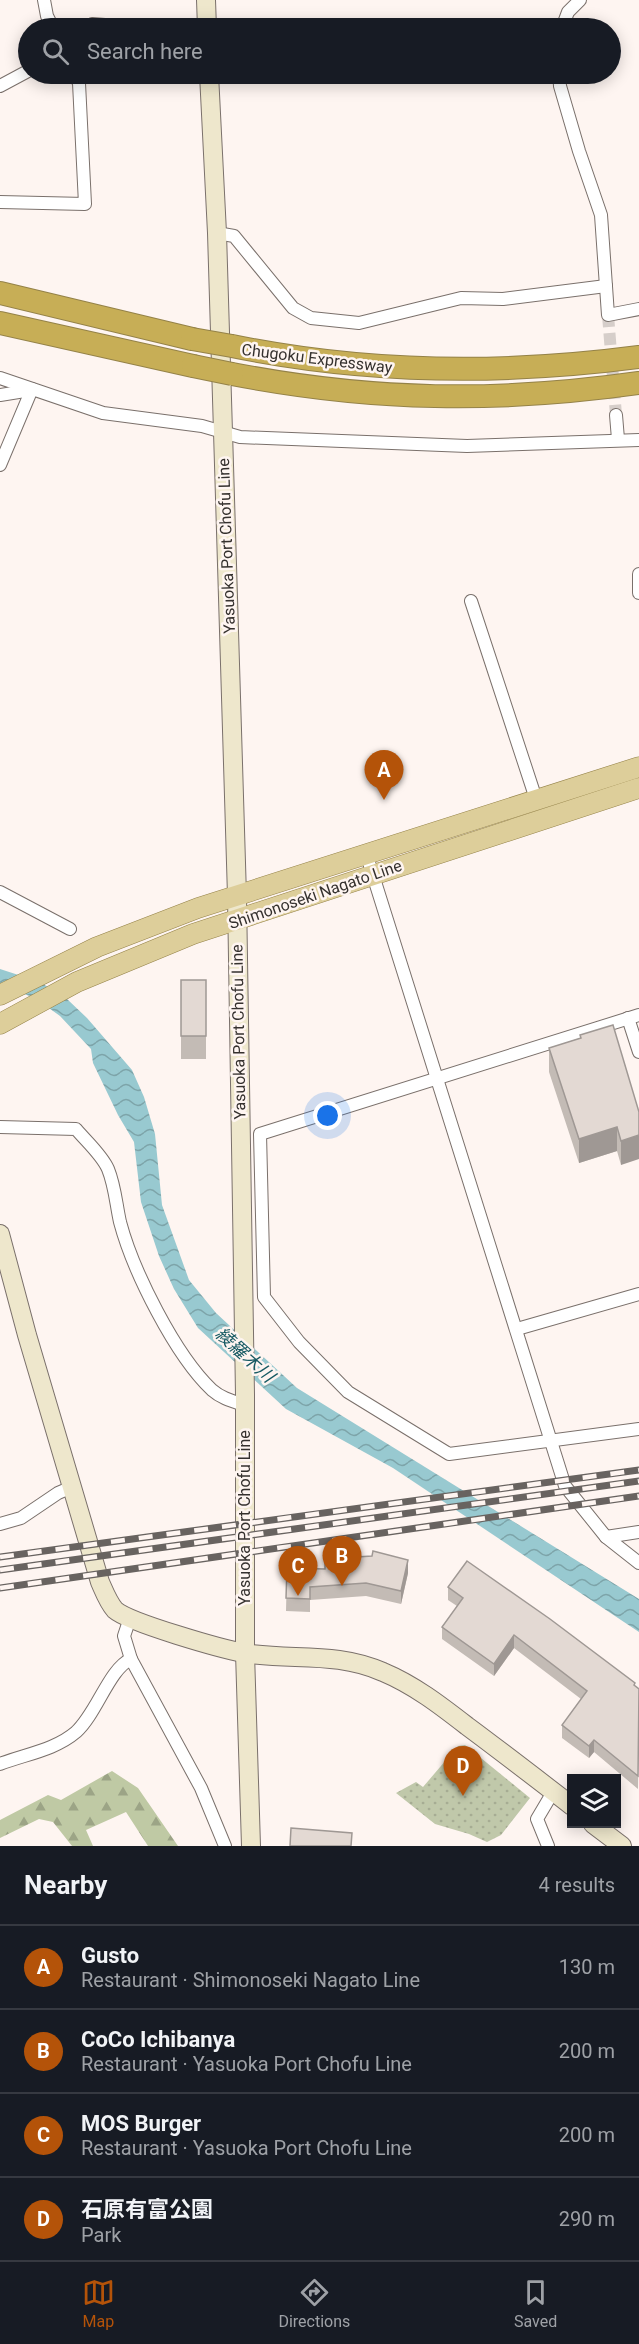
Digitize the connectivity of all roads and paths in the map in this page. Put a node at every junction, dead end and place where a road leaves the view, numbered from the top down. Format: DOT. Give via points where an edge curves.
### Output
graph roads {
  1 [pos="44,0"];
  2 [pos="206,0"];
  3 [pos="580,0"];
  4 [pos="48,18"];
  5 [pos="207,18"];
  6 [pos="566,18"];
  7 [pos="18,76"];
  8 [pos="79,84"];
  9 [pos="210,84"];
  10 [pos="560,84"];
  11 [pos="0,86"];
  12 [pos="0,201"];
  13 [pos="217,233"];
  14 [pos="606,286"];
  15 [pos="0,293"];
  16 [pos="639,309"];
  17 [pos="0,323"];
  18 [pos="639,357"];
  19 [pos="0,378"];
  20 [pos="639,383"];
  21 [pos="32,389"];
  22 [pos="0,395"];
  23 [pos="616,415"];
  24 [pos="222,431"];
  25 [pos="618,439"];
  26 [pos="639,440"];
  27 [pos="0,465"];
  28 [pos="639,574"];
  29 [pos="639,592"];
  30 [pos="471,601"];
  31 [pos="639,766"];
  32 [pos="639,788"];
  33 [pos="536,798"];
  34 [pos="366,853"];
  35 [pos="372,874"];
  36 [pos="0,892"];
  37 [pos="237,896"];
  38 [pos="236,920"];
  39 [pos="70,929"];
  40 [pos="0,995"];
  41 [pos="633,1017"];
  42 [pos="6,1021"];
  43 [pos="639,1052"];
  44 [pos="437,1078"];
  45 [pos="0,1127"];
  46 [pos="0,1234"];
  47 [pos="639,1294"];
  48 [pos="517,1329"];
  49 [pos="245,1400"];
  50 [pos="639,1429"];
  51 [pos="551,1442"];
  52 [pos="72,1487"];
  53 [pos="0,1524"];
  54 [pos="639,1533"];
  55 [pos="606,1537"];
  56 [pos="639,1563"];
  57 [pos="130,1618"];
  58 [pos="244,1653"];
  59 [pos="131,1659"];
  60 [pos="1,1760"];
  61 [pos="553,1792"];
  62 [pos="567,1802"];
  63 [pos="598,1828"];
  64 [pos="225,1846"];
  65 [pos="251,1846"];
  66 [pos="548,1846"];
  67 [pos="622,1846"];
  1 -- 4 [label="street"];
  2 -- 5 [label="main road"];
  3 -- 6 [label="street"];
  7 -- 11 [label="street"];
  8 -- 12 [label="street" via="85,204"];
  9 -- 13 [label="main road, Yasuoka Port Chofu Line"];
  10 -- 14 [label="street" via="601,215"];
  13 -- 14 [label="street" via="234,236 293,308 311,318 359,323 460,298 503,299"];
  13 -- 24 [label="main road, Yasuoka Port Chofu Line"];
  14 -- 16 [label="street" via="608,315"];
  15 -- 18 [label="highway, Chugoku Expressway, bridge" via="192,339 351,365 497,370"];
  17 -- 20 [label="highway, Chugoku Expressway, bridge" via="232,374 348,392 499,397"];
  19 -- 21 [label="street"];
  21 -- 22 [label="street"];
  21 -- 24 [label="street" via="103,413"];
  21 -- 27 [label="street"];
  23 -- 25 [label="street"];
  24 -- 25 [label="street" via="240,437 410,445"];
  24 -- 37 [label="main road, Yasuoka Port Chofu Line"];
  25 -- 26 [label="street"];
  28 -- 29 [label="street"];
  30 -- 33 [label="street"];
  31 -- 33 [label="main road, Shimonoseki Nagato Line"];
  32 -- 35 [label="main road, Shimonoseki Nagato Line"];
  33 -- 34 [label="main road, Shimonoseki Nagato Line"];
  34 -- 35 [label="street"];
  34 -- 37 [label="main road, Shimonoseki Nagato Line"];
  35 -- 38 [label="main road, Shimonoseki Nagato Line"];
  35 -- 44 [label="street"];
  36 -- 39 [label="street"];
  37 -- 38 [label="main road, Yasuoka Port Chofu Line"];
  37 -- 40 [label="main road, Shimonoseki Nagato Line" via="130,933"];
  38 -- 42 [label="main road, Shimonoseki Nagato Line" via="77,982"];
  38 -- 49 [label="main road, Yasuoka Port Chofu Line"];
  41 -- 43 [label="street"];
  41 -- 44 [label="street"];
  44 -- 48 [label="street"];
  44 -- 51 [label="street" via="260,1134 264,1297 299,1342 348,1392 449,1454"];
  45 -- 49 [label="street" via="76,1129 106,1166 120,1223 165,1325 212,1390 226,1400"];
  46 -- 52 [label="main road"];
  47 -- 48 [label="street"];
  48 -- 51 [label="street"];
  49 -- 58 [label="main road, Yasuoka Port Chofu Line"];
  50 -- 51 [label="street"];
  51 -- 55 [label="street" via="565,1486"];
  52 -- 53 [label="street" via="21,1518"];
  52 -- 57 [label="main road" via="106,1597 116,1610"];
  54 -- 55 [label="street"];
  55 -- 56 [label="street"];
  57 -- 58 [label="main road"];
  57 -- 59 [label="street" via="124,1636"];
  58 -- 61 [label="main road" via="313,1656 382,1671 419,1690"];
  58 -- 65 [label="main road, Yasuoka Port Chofu Line"];
  59 -- 60 [label="street" via="124,1662 76,1732 33,1754"];
  59 -- 64 [label="street" via="201,1788"];
  61 -- 62 [label="main road"];
  61 -- 66 [label="street" via="537,1819"];
  63 -- 67 [label="main road"];
}
